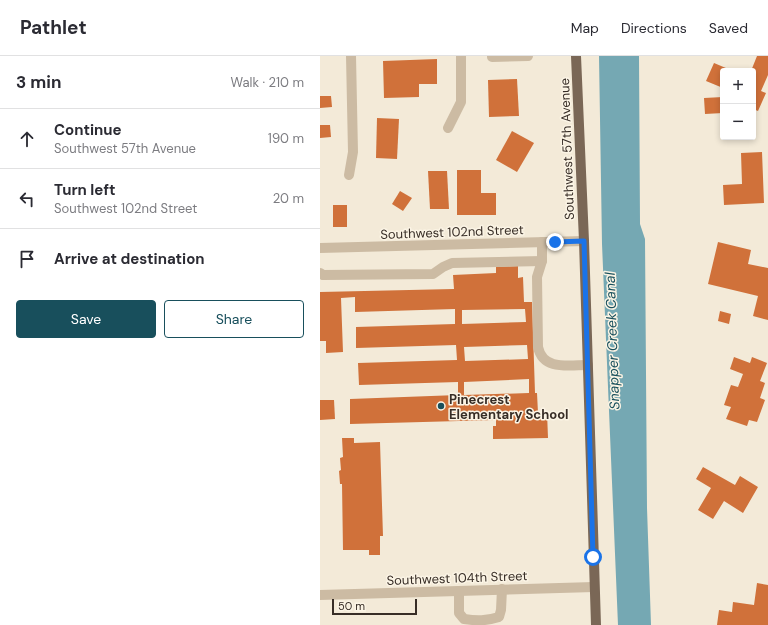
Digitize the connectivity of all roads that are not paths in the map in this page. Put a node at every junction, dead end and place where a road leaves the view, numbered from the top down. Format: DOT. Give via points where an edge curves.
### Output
graph roads {
  1 [pos="351,56"];
  2 [pos="461,56"];
  3 [pos="492,56"];
  4 [pos="528,56"];
  5 [pos="576,56"];
  6 [pos="448,128"];
  7 [pos="349,175"];
  8 [pos="584,241"];
  9 [pos="542,242"];
  10 [pos="490,244"];
  11 [pos="320,248"];
  12 [pos="542,261"];
  13 [pos="490,262"];
  14 [pos="320,273"];
  15 [pos="588,365"];
  16 [pos="594,587"];
  17 [pos="502,589"];
  18 [pos="459,590"];
  19 [pos="320,594"];
  20 [pos="596,625"];
  1 -- 7 [label="street" via="353,152"];
  2 -- 6 [label="street" via="461,102"];
  3 -- 4 [label="street"];
  5 -- 8 [label="main road, Southwest 57th Avenue"];
  8 -- 9 [label="street, Southwest 102nd Street"];
  8 -- 15 [label="main road, Southwest 57th Avenue"];
  9 -- 10 [label="street, Southwest 102nd Street"];
  9 -- 12 [label="street"];
  10 -- 11 [label="street, Southwest 102nd Street"];
  10 -- 13 [label="street"];
  12 -- 13 [label="street"];
  12 -- 15 [label="street" via="537,278 540,353 545,361 554,365"];
  13 -- 14 [label="street" via="449,264 433,274"];
  15 -- 16 [label="main road, Southwest 57th Avenue"];
  16 -- 17 [label="street, Southwest 104th Street"];
  16 -- 20 [label="main road, Southwest 57th Avenue"];
  17 -- 18 [label="street, Southwest 104th Street"];
  17 -- 18 [label="street" via="498,617 476,621 464,619 459,613"];
  18 -- 19 [label="street, Southwest 104th Street"];
}
